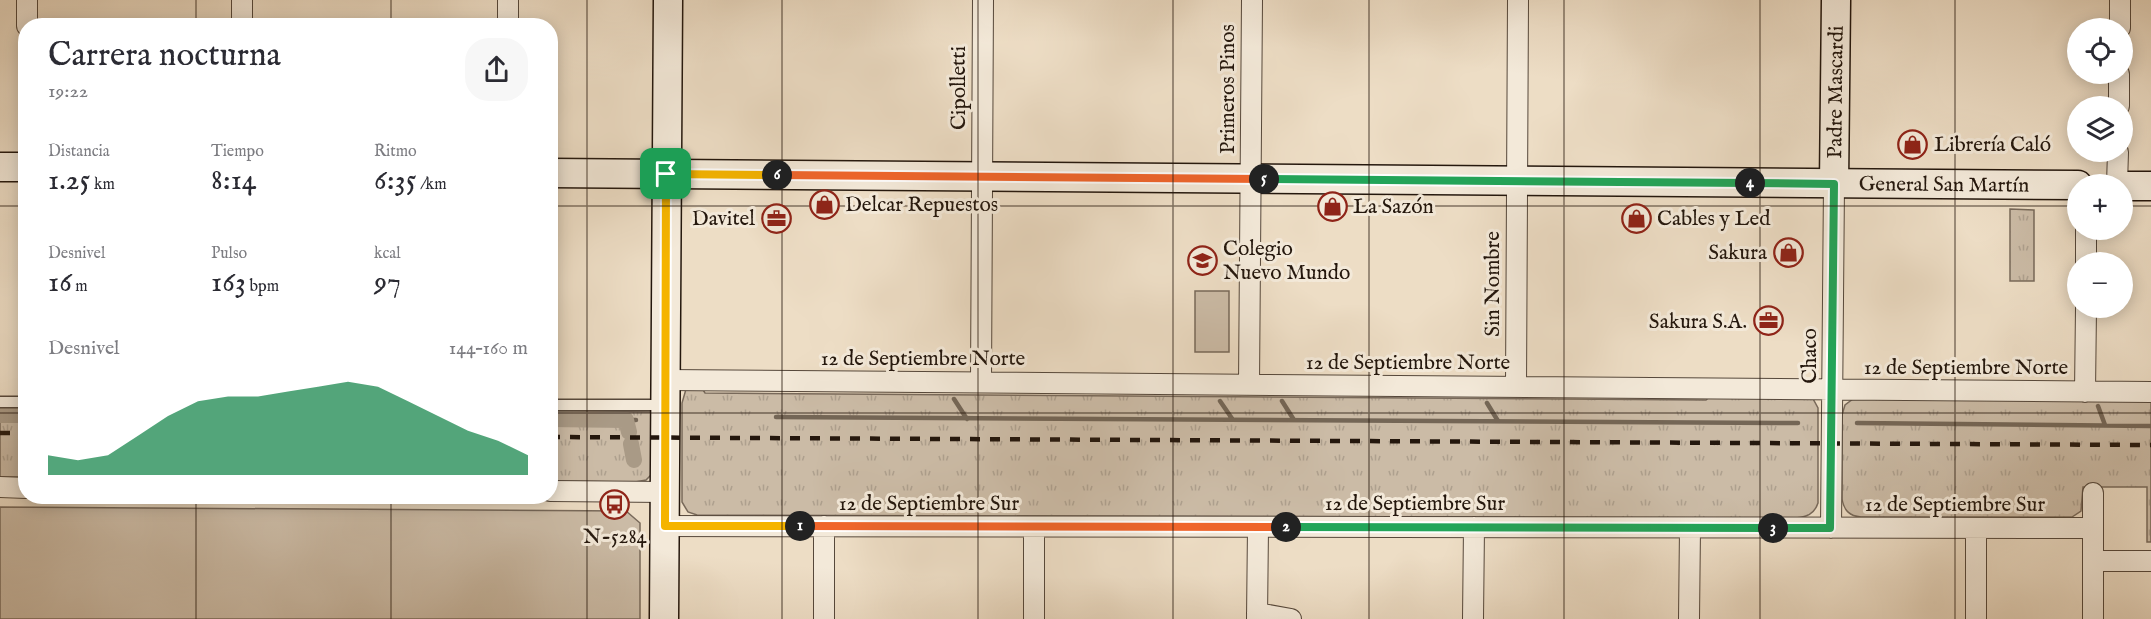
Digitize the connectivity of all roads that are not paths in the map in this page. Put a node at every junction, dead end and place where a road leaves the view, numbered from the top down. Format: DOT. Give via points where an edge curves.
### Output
graph roads {
  1 [pos="27,0"];
  2 [pos="242,0"];
  3 [pos="508,0"];
  4 [pos="668,0"];
  5 [pos="983,0"];
  6 [pos="1251,0"];
  7 [pos="1518,0"];
  8 [pos="1836,0"];
  9 [pos="2120,0"];
  10 [pos="27,18"];
  11 [pos="242,18"];
  12 [pos="508,18"];
  13 [pos="2120,18"];
  14 [pos="0,167"];
  15 [pos="18,167"];
  16 [pos="558,173"];
  17 [pos="666,174"];
  18 [pos="982,177"];
  19 [pos="1251,179"];
  20 [pos="1516,181"];
  21 [pos="1834,184"];
  22 [pos="2067,185"];
  23 [pos="2133,186"];
  24 [pos="2151,186"];
  25 [pos="2086,318"];
  26 [pos="981,382"];
  27 [pos="1249,385"];
  28 [pos="1515,387"];
  29 [pos="1833,389"];
  30 [pos="666,392"];
  31 [pos="2085,392"];
  32 [pos="2151,392"];
  33 [pos="0,402"];
  34 [pos="18,402"];
  35 [pos="558,404"];
  36 [pos="0,487"];
  37 [pos="18,488"];
  38 [pos="558,491"];
  39 [pos="665,492"];
  40 [pos="2093,493"];
  41 [pos="665,526"];
  42 [pos="824,526"];
  43 [pos="1034,527"];
  44 [pos="1258,527"];
  45 [pos="1474,527"];
  46 [pos="1690,528"];
  47 [pos="1830,528"];
  48 [pos="1976,528"];
  49 [pos="2093,528"];
  50 [pos="2093,561"];
  51 [pos="2151,561"];
  52 [pos="1257,616"];
  53 [pos="664,619"];
  54 [pos="824,619"];
  55 [pos="1034,619"];
  56 [pos="1291,619"];
  57 [pos="1473,619"];
  58 [pos="1689,619"];
  59 [pos="1976,619"];
  60 [pos="2093,619"];
  1 -- 10 [label="street"];
  2 -- 11 [label="street"];
  3 -- 12 [label="street"];
  4 -- 17 [label="main road"];
  5 -- 18 [label="street, Cipolletti"];
  6 -- 19 [label="street, Primeros Pinos"];
  7 -- 20 [label="street, Sin Nombre"];
  8 -- 21 [label="main road, Padre Mascardi"];
  9 -- 13 [label="street"];
  14 -- 15 [label="main road"];
  16 -- 17 [label="main road, General San Martín"];
  17 -- 18 [label="main road, General San Martín"];
  17 -- 30 [label="main road"];
  18 -- 19 [label="main road, General San Martín"];
  18 -- 26 [label="street, Cipolletti"];
  19 -- 20 [label="main road, General San Martín"];
  19 -- 27 [label="street, Primeros Pinos"];
  20 -- 21 [label="main road, General San Martín"];
  20 -- 28 [label="street, Sin Nombre"];
  21 -- 22 [label="main road, General San Martín"];
  21 -- 29 [label="street, Chaco"];
  23 -- 24 [label="main road"];
  25 -- 31 [label="street"];
  26 -- 27 [label="street, 12 de Septiembre Norte"];
  26 -- 30 [label="street, 12 de Septiembre Norte"];
  27 -- 28 [label="street, 12 de Septiembre Norte"];
  28 -- 29 [label="street, 12 de Septiembre Norte"];
  29 -- 31 [label="street, 12 de Septiembre Norte"];
  29 -- 47 [label="street, Chaco"];
  30 -- 35 [label="lane"];
  30 -- 39 [label="main road"];
  31 -- 32 [label="street, 12 de Septiembre Norte"];
  33 -- 34 [label="lane"];
  36 -- 37 [label="street"];
  38 -- 39 [label="street"];
  39 -- 41 [label="main road"];
  40 -- 49 [label="street"];
  41 -- 42 [label="street, 12 de Septiembre Sur"];
  41 -- 53 [label="main road"];
  42 -- 43 [label="street, 12 de Septiembre Sur"];
  42 -- 54 [label="street"];
  43 -- 44 [label="street, 12 de Septiembre Sur"];
  43 -- 55 [label="street"];
  44 -- 45 [label="street, 12 de Septiembre Sur"];
  44 -- 52 [label="street"];
  45 -- 46 [label="street, 12 de Septiembre Sur"];
  45 -- 57 [label="street"];
  46 -- 47 [label="street, 12 de Septiembre Sur"];
  46 -- 58 [label="street"];
  47 -- 48 [label="street, 12 de Septiembre Sur"];
  48 -- 49 [label="street, 12 de Septiembre Sur"];
  48 -- 59 [label="street"];
  49 -- 50 [label="street"];
  50 -- 51 [label="street"];
  50 -- 60 [label="street"];
  52 -- 56 [label="street"];
}
